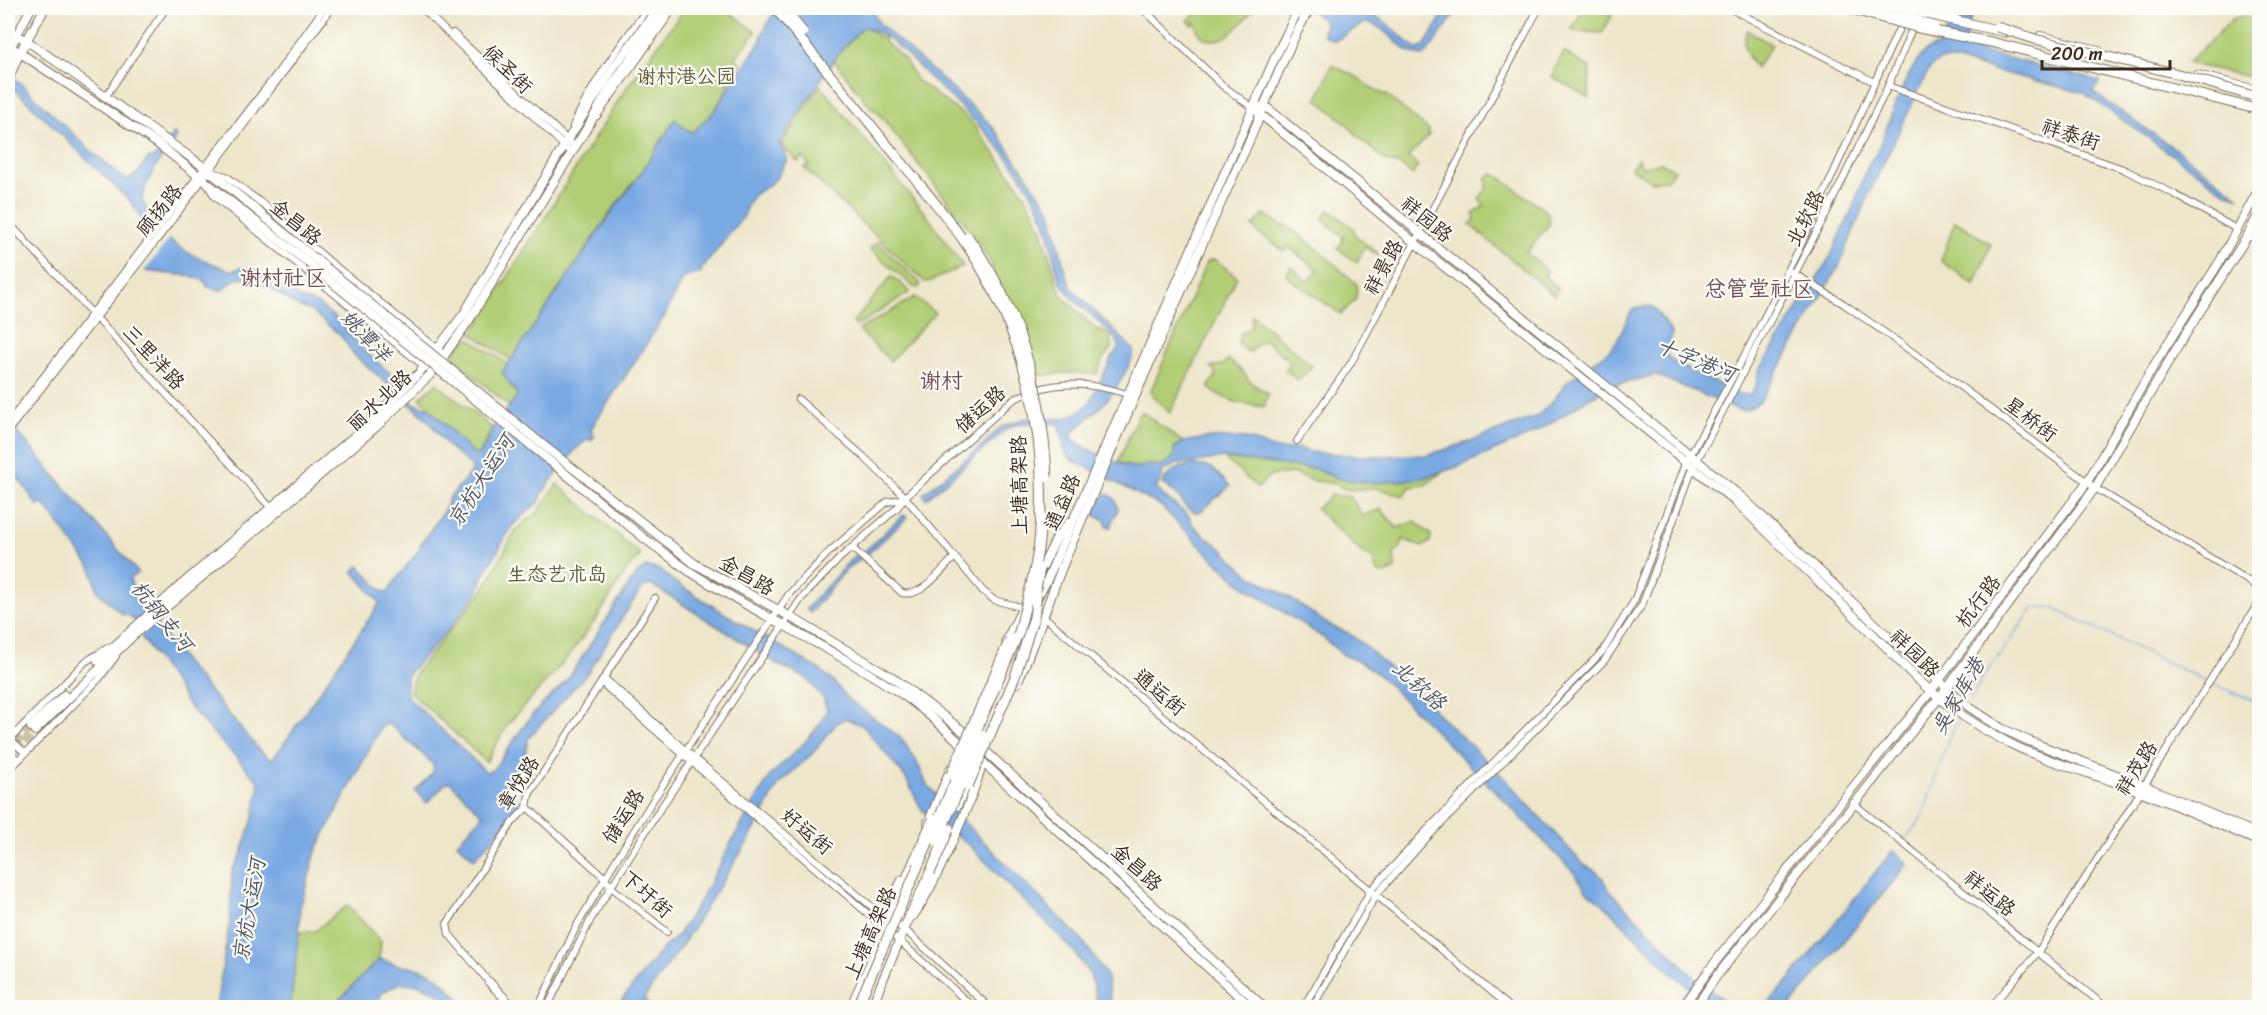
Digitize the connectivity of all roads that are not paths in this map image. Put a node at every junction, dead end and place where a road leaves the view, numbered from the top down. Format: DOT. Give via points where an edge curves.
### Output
graph roads {
  1 [pos="31,8"];
  2 [pos="45,8"];
  3 [pos="166,8"];
  4 [pos="324,8"];
  5 [pos="332,8"];
  6 [pos="422,8"];
  7 [pos="427,8"];
  8 [pos="648,8"];
  9 [pos="658,8"];
  10 [pos="666,8"];
  11 [pos="674,8"];
  12 [pos="775,8"];
  13 [pos="783,8"];
  14 [pos="1142,8"];
  15 [pos="1539,8"];
  16 [pos="1729,8"];
  17 [pos="1847,8"];
  18 [pos="1864,8"];
  19 [pos="1877,8"];
  20 [pos="1905,8"];
  21 [pos="1918,8"];
  22 [pos="1304,9"];
  23 [pos="1903,20"];
  24 [pos="1914,23"];
  25 [pos="8,31"];
  26 [pos="16,35"];
  27 [pos="2035,39"];
  28 [pos="26,40"];
  29 [pos="1991,42"];
  30 [pos="8,48"];
  31 [pos="20,52"];
  32 [pos="9,76"];
  33 [pos="1874,82"];
  34 [pos="1888,86"];
  35 [pos="2259,91"];
  36 [pos="106,96"];
  37 [pos="2259,98"];
  38 [pos="1264,106"];
  39 [pos="1253,108"];
  40 [pos="2259,111"];
  41 [pos="1261,116"];
  42 [pos="590,123"];
  43 [pos="566,144"];
  44 [pos="574,149"];
  45 [pos="207,169"];
  46 [pos="201,177"];
  47 [pos="2259,187"];
  48 [pos="2259,211"];
  49 [pos="8,222"];
  50 [pos="2238,230"];
  51 [pos="1419,234"];
  52 [pos="2248,235"];
  53 [pos="1415,243"];
  54 [pos="2259,243"];
  55 [pos="308,258"];
  56 [pos="1788,270"];
  57 [pos="1794,274"];
  58 [pos="94,316"];
  59 [pos="441,352"];
  60 [pos="423,366"];
  61 [pos="432,373"];
  62 [pos="41,384"];
  63 [pos="1127,394"];
  64 [pos="798,399"];
  65 [pos="8,423"];
  66 [pos="8,431"];
  67 [pos="1298,441"];
  68 [pos="1692,462"];
  69 [pos="2087,482"];
  70 [pos="2095,488"];
  71 [pos="905,497"];
  72 [pos="274,511"];
  73 [pos="852,548"];
  74 [pos="1038,548"];
  75 [pos="954,558"];
  76 [pos="1037,585"];
  77 [pos="2259,588"];
  78 [pos="655,598"];
  79 [pos="2259,600"];
  80 [pos="1026,609"];
  81 [pos="778,612"];
  82 [pos="789,616"];
  83 [pos="1043,616"];
  84 [pos="772,620"];
  85 [pos="782,626"];
  86 [pos="122,642"];
  87 [pos="603,680"];
  88 [pos="1938,682"];
  89 [pos="1946,689"];
  90 [pos="1931,691"];
  91 [pos="1939,698"];
  92 [pos="33,729"];
  93 [pos="969,736"];
  94 [pos="8,738"];
  95 [pos="964,747"];
  96 [pos="8,750"];
  97 [pos="986,752"];
  98 [pos="25,753"];
  99 [pos="684,753"];
  100 [pos="692,759"];
  101 [pos="18,760"];
  102 [pos="983,762"];
  103 [pos="8,771"];
  104 [pos="2143,789"];
  105 [pos="1853,803"];
  106 [pos="527,807"];
  107 [pos="2259,835"];
  108 [pos="2259,842"];
  109 [pos="605,878"];
  110 [pos="611,887"];
  111 [pos="1373,892"];
  112 [pos="887,925"];
  113 [pos="904,929"];
  114 [pos="667,932"];
  115 [pos="899,941"];
  116 [pos="2038,952"];
  117 [pos="489,982"];
  118 [pos="1698,1004"];
  119 [pos="514,1008"];
  120 [pos="538,1008"];
  121 [pos="547,1008"];
  122 [pos="850,1008"];
  123 [pos="857,1008"];
  124 [pos="863,1008"];
  125 [pos="871,1008"];
  126 [pos="974,1008"];
  127 [pos="990,1008"];
  128 [pos="1252,1008"];
  129 [pos="1264,1008"];
  130 [pos="1303,1008"];
  131 [pos="1312,1008"];
  132 [pos="1511,1008"];
  133 [pos="1682,1008"];
  134 [pos="1990,1008"];
  135 [pos="2107,1008"];
  1 -- 26 [label="main road"];
  2 -- 28 [label="main road"];
  3 -- 36 [label="street"];
  4 -- 45 [label="street, 顾扬路"];
  5 -- 45 [label="street, 顾扬路"];
  6 -- 43 [label="street, 候圣街"];
  7 -- 43 [label="street, 候圣街"];
  8 -- 43 [label="street, 丽水北路" via="611,58"];
  9 -- 43 [label="main road, 丽水北路" via="614,67"];
  10 -- 42 [label="main road, 丽水北路" via="622,68"];
  11 -- 42 [label="street, 丽水北路"];
  12 -- 74 [label="highway, 上塘高架路, bridge" via="949,222 999,304 1015,342 1035,411 1042,492"];
  13 -- 76 [label="highway, 上塘高架路, bridge" via="954,218 1006,302 1031,371 1046,448 1046,529"];
  14 -- 39 [label="street, 祥园路" via="1223,86"];
  15 -- 51 [label="street, 祥景路"];
  16 -- 33 [label="street"];
  17 -- 29 [label="highway, bridge"];
  18 -- 23 [label="main road"];
  19 -- 29 [label="highway, bridge"];
  20 -- 23 [label="main road"];
  20 -- 27 [label="highway, bridge"];
  21 -- 24 [label="main road"];
  21 -- 27 [label="highway, bridge"];
  21 -- 35 [label="main road"];
  22 -- 38 [label="main road, 通益路"];
  22 -- 39 [label="main road, 通益路"];
  23 -- 24 [label="main road"];
  23 -- 33 [label="street, 北软路"];
  24 -- 34 [label="street, 北软路"];
  24 -- 40 [label="main road, bridge"];
  25 -- 26 [label="main road, 金昌路"];
  26 -- 28 [label="main road, 金昌路"];
  26 -- 30 [label="main road"];
  27 -- 37 [label="highway, bridge"];
  28 -- 31 [label="main road"];
  28 -- 36 [label="main road, 金昌路"];
  29 -- 40 [label="highway"];
  30 -- 31 [label="main road, 金昌路"];
  31 -- 32 [label="main road"];
  31 -- 46 [label="main road, 金昌路"];
  33 -- 56 [label="street, 北软路"];
  34 -- 50 [label="street, 祥泰街" via="2123,169"];
  34 -- 57 [label="street, 北软路"];
  36 -- 45 [label="main road, 金昌路"];
  38 -- 39 [label="main road"];
  38 -- 41 [label="main road, 通益路"];
  38 -- 51 [label="main road, 祥园路"];
  39 -- 41 [label="main road, 祥园路"];
  39 -- 63 [label="main road, 通益路"];
  41 -- 53 [label="main road, 祥园路"];
  41 -- 83 [label="main road, 通益路"];
  42 -- 44 [label="main road, 丽水北路"];
  43 -- 44 [label="street, 候圣街"];
  43 -- 59 [label="main road, 丽水北路"];
  44 -- 59 [label="main road, 丽水北路" via="468,322"];
  45 -- 46 [label="street, 顾扬路"];
  45 -- 55 [label="main road, 金昌路"];
  45 -- 59 [label="street, 金昌路" via="226,176 260,202"];
  46 -- 55 [label="main road, 金昌路"];
  46 -- 58 [label="street, 顾扬路"];
  46 -- 60 [label="street, 金昌路" via="215,197"];
  47 -- 50 [label="main road, 杭行路"];
  48 -- 52 [label="main road, 杭行路"];
  49 -- 58 [label="street, 三里洋路"];
  50 -- 69 [label="main road, 杭行路"];
  51 -- 53 [label="street, 祥景路"];
  51 -- 68 [label="main road, 祥园路" via="1611,389"];
  52 -- 54 [label="street"];
  52 -- 70 [label="main road, 杭行路"];
  53 -- 67 [label="street, 祥景路" via="1351,363"];
  53 -- 68 [label="main road, 祥园路"];
  55 -- 81 [label="main road, 金昌路, bridge" via="694,564"];
  55 -- 84 [label="main road, 金昌路, bridge" via="645,539 689,572"];
  56 -- 57 [label="street, 星桥街"];
  56 -- 68 [label="street, 北软路" via="1717,403"];
  57 -- 68 [label="street, 北软路"];
  57 -- 69 [label="street, 星桥街" via="1945,375"];
  58 -- 62 [label="street, 顾扬路"];
  58 -- 72 [label="street, 三里洋路"];
  59 -- 60 [label="main road, 丽水北路"];
  59 -- 61 [label="main road, 丽水北路"];
  60 -- 61 [label="street, 金昌路"];
  60 -- 72 [label="main road, 丽水北路" via="374,420"];
  61 -- 72 [label="main road, 丽水北路" via="401,405"];
  62 -- 65 [label="street, 顾扬路"];
  62 -- 66 [label="street, 顾扬路"];
  63 -- 71 [label="street, 储运路" via="1063,383 1024,393"];
  63 -- 80 [label="main road, 通益路" via="1093,474 1074,514 1057,537"];
  64 -- 71 [label="street, 通运街"];
  68 -- 88 [label="main road, 祥园路" via="1743,498"];
  68 -- 90 [label="main road, 祥园路"];
  68 -- 111 [label="street, 北软路" via="1634,601 1603,651"];
  69 -- 70 [label="street, 星桥街"];
  69 -- 88 [label="main road, 杭行路"];
  70 -- 77 [label="street, 星桥街"];
  70 -- 89 [label="main road, 杭行路"];
  71 -- 73 [label="street, 储运路"];
  71 -- 75 [label="street, 通运街"];
  71 -- 81 [label="street, 储运路" via="887,502 829,552 789,594"];
  72 -- 86 [label="main road, 丽水北路"];
  73 -- 75 [label="street" via="909,595 919,591"];
  73 -- 82 [label="street, 储运路" via="801,598"];
  74 -- 112 [label="highway, bridge" via="1007,647"];
  74 -- 123 [label="highway, 上塘高架路, bridge" via="1011,654"];
  75 -- 80 [label="street, 通运街" via="994,600"];
  76 -- 113 [label="highway, bridge" via="1034,617 1015,677"];
  76 -- 124 [label="highway, 上塘高架路, bridge" via="1013,662"];
  78 -- 87 [label="street, 章悦路"];
  79 -- 104 [label="street, 祥茂路"];
  80 -- 83 [label="street, 通运街"];
  80 -- 93 [label="main road"];
  81 -- 82 [label="main road, 金昌路"];
  81 -- 84 [label="street, 储运路"];
  82 -- 85 [label="street, 储运路"];
  82 -- 93 [label="main road, 金昌路" via="892,677"];
  83 -- 97 [label="main road, 通益路"];
  83 -- 111 [label="street, 通运街"];
  84 -- 85 [label="main road, 金昌路"];
  84 -- 99 [label="street, 储运路"];
  85 -- 95 [label="main road, 金昌路" via="902,694"];
  85 -- 100 [label="street, 储运路"];
  86 -- 92 [label="main road, 丽水北路"];
  86 -- 94 [label="street, 丽水北路" via="85,662"];
  86 -- 98 [label="street, 丽水北路" via="99,679"];
  87 -- 99 [label="street, 好运街"];
  87 -- 106 [label="street, 章悦路" via="529,795"];
  88 -- 89 [label="main road, 祥园路"];
  88 -- 90 [label="main road, 杭行路"];
  89 -- 91 [label="main road, 杭行路"];
  89 -- 104 [label="main road, 祥园路" via="2001,728"];
  90 -- 91 [label="main road, 祥园路"];
  90 -- 133 [label="main road, 杭行路"];
  91 -- 104 [label="main road, 祥园路" via="1972,723 2018,747"];
  91 -- 105 [label="main road, 杭行路"];
  93 -- 95 [label="main road"];
  93 -- 97 [label="main road, 金昌路"];
  94 -- 98 [label="street"];
  95 -- 102 [label="main road, 金昌路"];
  95 -- 112 [label="main road" via="891,902"];
  96 -- 101 [label="street"];
  97 -- 102 [label="main road, 通益路"];
  97 -- 129 [label="main road, 金昌路"];
  98 -- 101 [label="street, 丽水北路"];
  99 -- 100 [label="street, 好运街"];
  99 -- 109 [label="street, 储运路"];
  100 -- 110 [label="street, 储运路"];
  100 -- 112 [label="street, 好运街"];
  100 -- 112 [label="street, 好运街"];
  101 -- 103 [label="street, 丽水北路"];
  102 -- 113 [label="main road, 通益路, bridge" via="967,783"];
  102 -- 113 [label="main road" via="953,841 931,887"];
  102 -- 128 [label="main road, 金昌路"];
  104 -- 107 [label="main road, 祥园路"];
  104 -- 108 [label="main road, 祥园路"];
  104 -- 116 [label="street, 祥茂路"];
  105 -- 116 [label="street, 祥运路"];
  105 -- 118 [label="main road, 杭行路"];
  106 -- 109 [label="street, 下圩街"];
  106 -- 117 [label="street, 章悦路" via="447,924 449,934"];
  109 -- 110 [label="street, 下圩街"];
  109 -- 120 [label="street, 储运路" via="576,927"];
  110 -- 114 [label="street, 下圩街"];
  110 -- 121 [label="street, 储运路"];
  111 -- 130 [label="street, 北软路"];
  111 -- 131 [label="street, 北软路"];
  111 -- 132 [label="street, 通运街"];
  112 -- 113 [label="street, 好运街"];
  112 -- 115 [label="street, 好运街"];
  112 -- 122 [label="main road"];
  113 -- 115 [label="main road, 通益路"];
  113 -- 127 [label="street, 好运街"];
  115 -- 125 [label="main road, 通益路"];
  115 -- 126 [label="street, 好运街"];
  116 -- 134 [label="street, 祥茂路"];
  116 -- 135 [label="street, 祥运路"];
  117 -- 119 [label="main road"];
}
